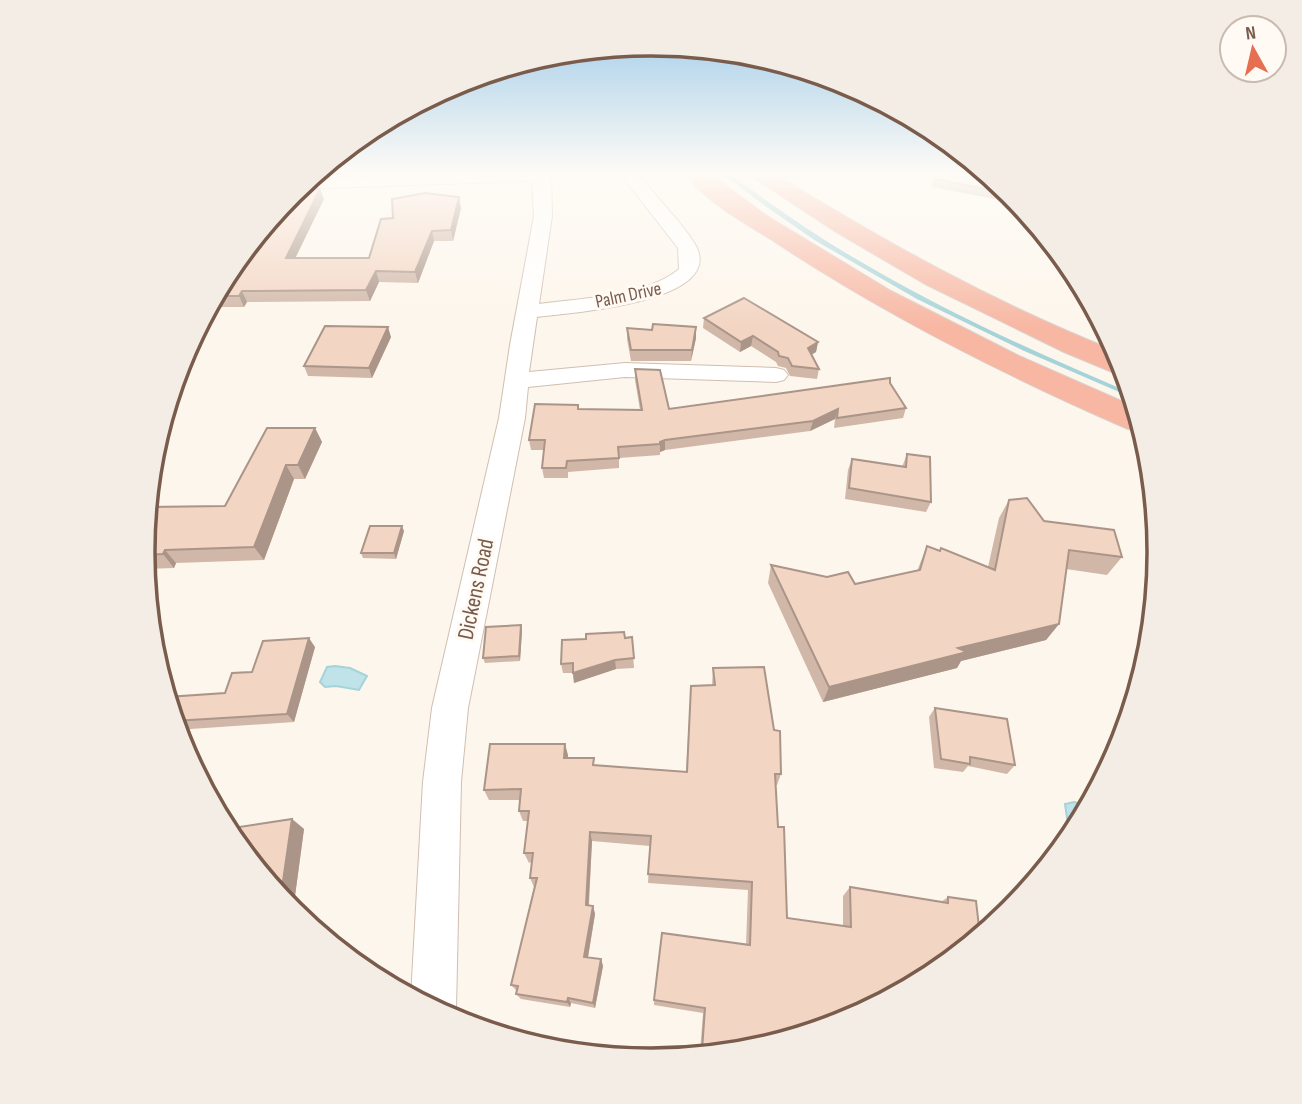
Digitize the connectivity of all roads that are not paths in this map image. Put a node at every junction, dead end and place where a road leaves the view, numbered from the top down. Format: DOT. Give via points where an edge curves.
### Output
graph roads {
  1 [pos="542,224"];
  2 [pos="668,224"];
  3 [pos="763,224"];
  4 [pos="842,224"];
  5 [pos="527,312"];
  6 [pos="1107,358"];
  7 [pos="776,375"];
  8 [pos="516,381"];
  9 [pos="1128,416"];
  10 [pos="433,998"];
  1 -- 5 [label="street, Dickens Road"];
  2 -- 5 [label="street, Palm Drive" via="691,260 675,283 652,292"];
  3 -- 9 [label="highway" via="850,281 1024,371"];
  4 -- 6 [label="highway" via="995,309"];
  5 -- 8 [label="street, Dickens Road"];
  7 -- 8 [label="street" via="625,370"];
  8 -- 10 [label="street, Dickens Road" via="450,708 442,782"];
}
